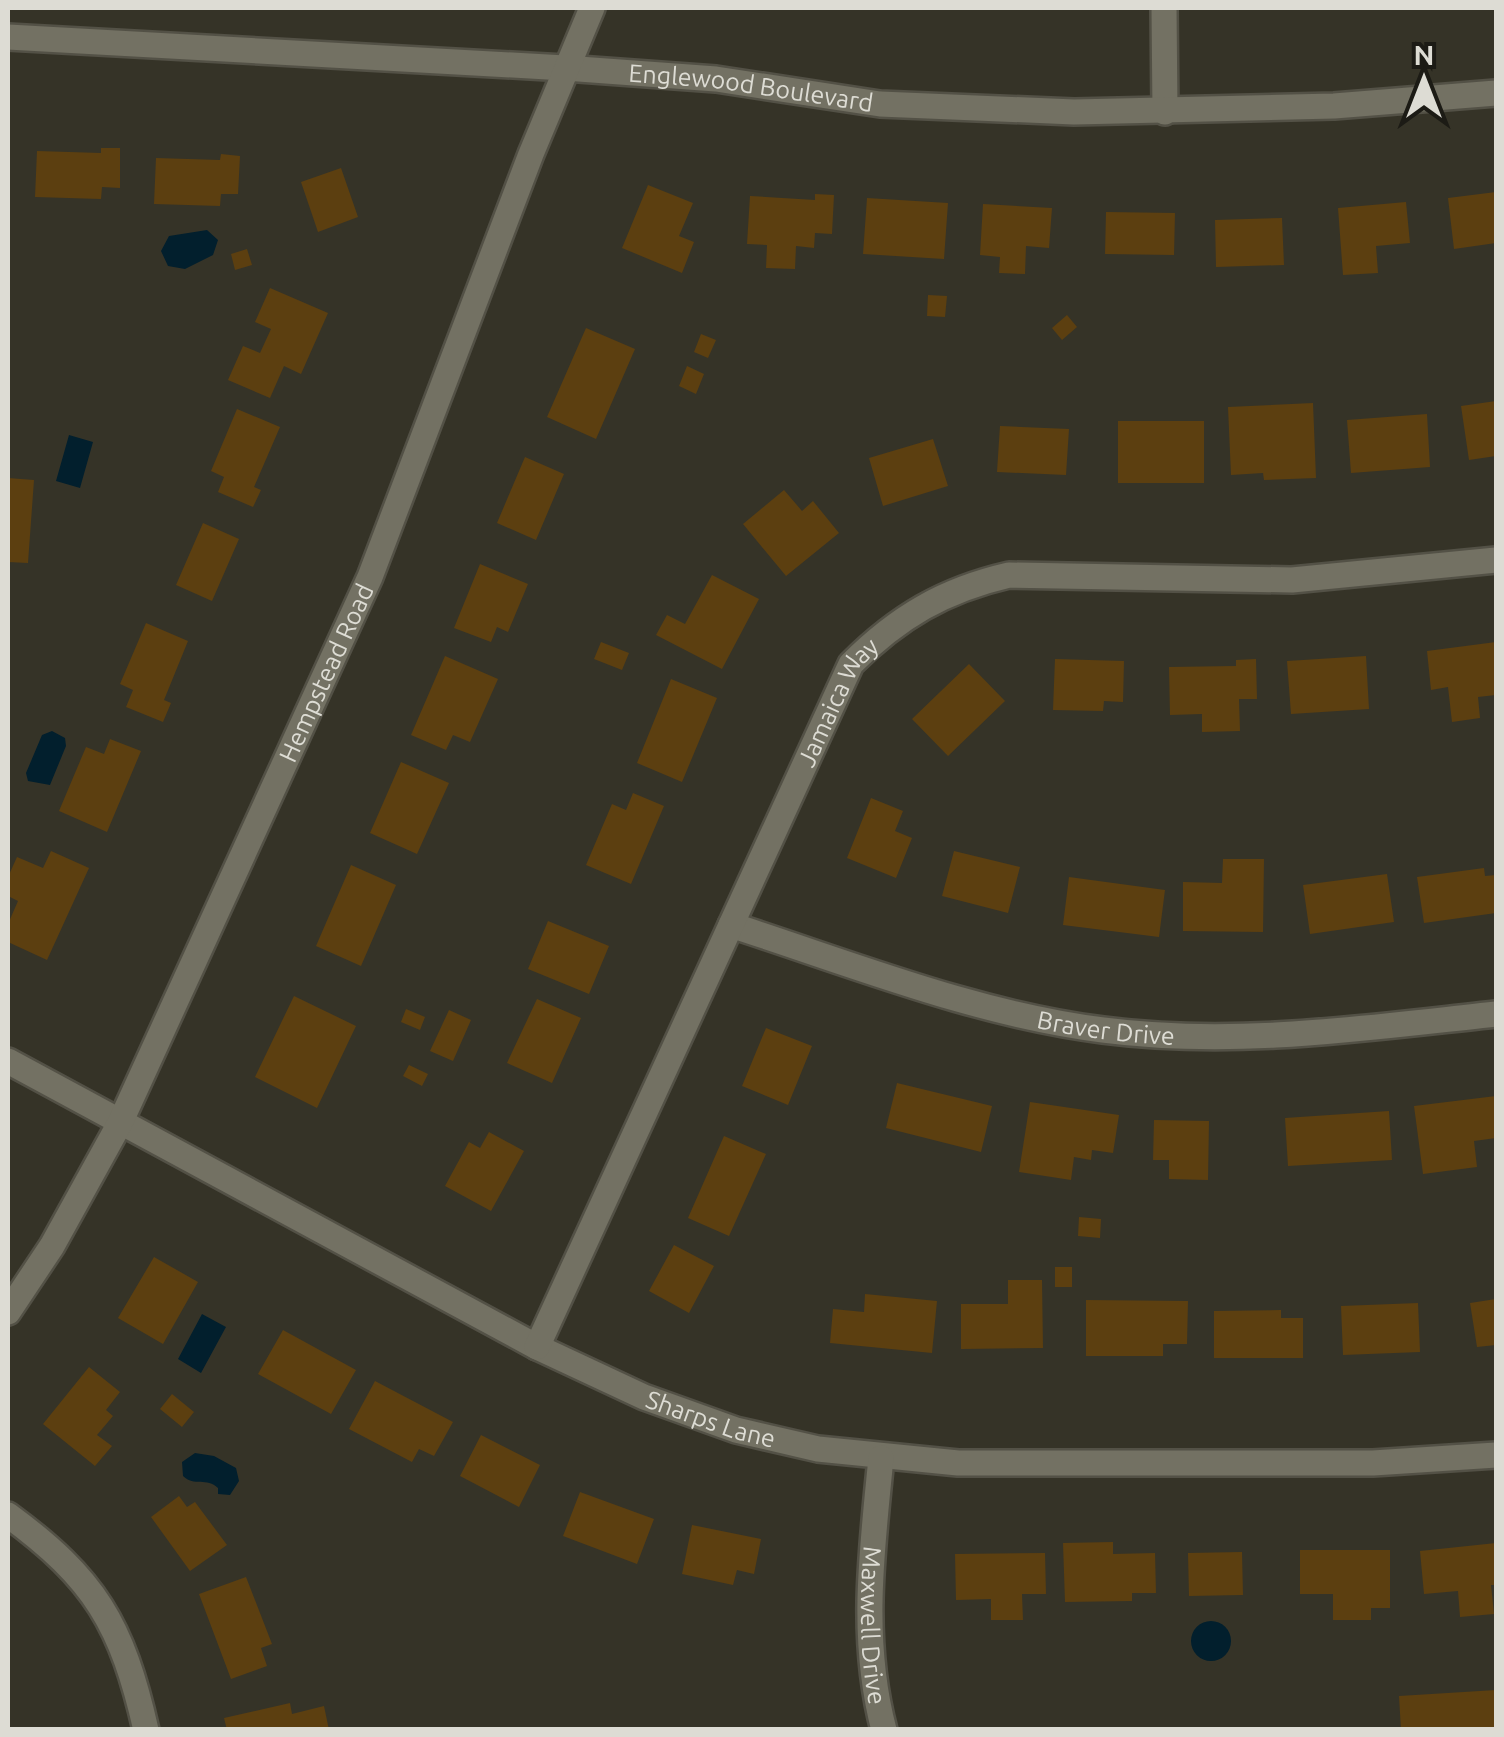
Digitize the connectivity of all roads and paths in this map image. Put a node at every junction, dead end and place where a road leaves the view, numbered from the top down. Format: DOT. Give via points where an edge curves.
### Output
graph roads {
  1 [pos="592,8"];
  2 [pos="1164,8"];
  3 [pos="8,37"];
  4 [pos="565,68"];
  5 [pos="1496,93"];
  6 [pos="1165,112"];
  7 [pos="1496,560"];
  8 [pos="731,925"];
  9 [pos="1496,1014"];
  10 [pos="8,1060"];
  11 [pos="120,1123"];
  12 [pos="8,1312"];
  13 [pos="536,1347"];
  14 [pos="1496,1454"];
  15 [pos="881,1458"];
  16 [pos="8,1515"];
  17 [pos="146,1730"];
  18 [pos="884,1730"];
  1 -- 4 [label="street, Hempstead Road"];
  2 -- 6 [label="street"];
  3 -- 4 [label="street, Englewood Boulevard"];
  4 -- 6 [label="street, Englewood Boulevard" via="716,79 880,104"];
  4 -- 11 [label="street, Hempstead Road" via="370,577"];
  5 -- 6 [label="street, Englewood Boulevard"];
  7 -- 8 [label="street, Jamaica Way" via="1292,580 1009,575 967,584 920,606 852,664"];
  8 -- 9 [label="street, Braver Drive" via="978,1004 1101,1030 1280,1037"];
  8 -- 13 [label="street, Jamaica Way"];
  10 -- 11 [label="street, Sharps Lane"];
  11 -- 12 [label="street, Hempstead Road"];
  11 -- 13 [label="street, Sharps Lane"];
  13 -- 15 [label="street, Sharps Lane" via="736,1430"];
  14 -- 15 [label="street, Sharps Lane" via="1374,1463"];
  15 -- 18 [label="street, Maxwell Drive" via="868,1591 870,1656"];
  16 -- 17 [label="street" via="54,1549 90,1589 132,1666"];
}
